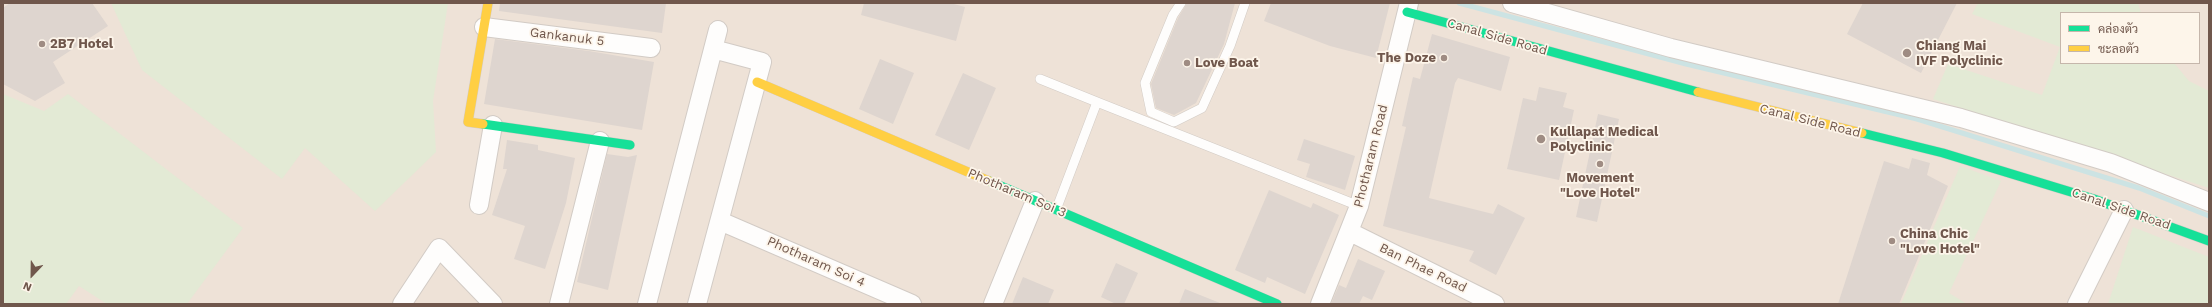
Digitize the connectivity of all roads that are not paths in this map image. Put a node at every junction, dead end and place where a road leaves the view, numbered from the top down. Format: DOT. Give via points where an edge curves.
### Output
graph roads {
  1 [pos="488,3"];
  2 [pos="1181,3"];
  3 [pos="1245,3"];
  4 [pos="1512,3"];
  5 [pos="1408,7"];
  6 [pos="484,27"];
  7 [pos="718,30"];
  8 [pos="651,48"];
  9 [pos="713,49"];
  10 [pos="1040,79"];
  11 [pos="757,82"];
  12 [pos="1097,102"];
  13 [pos="494,125"];
  14 [pos="600,141"];
  15 [pos="630,145"];
  16 [pos="1035,201"];
  17 [pos="2209,202"];
  18 [pos="479,205"];
  19 [pos="1359,206"];
  20 [pos="1056,210"];
  21 [pos="2124,210"];
  22 [pos="720,221"];
  23 [pos="1350,232"];
  24 [pos="2209,241"];
  25 [pos="1485,302"];
  26 [pos="402,304"];
  27 [pos="493,304"];
  28 [pos="558,304"];
  29 [pos="647,304"];
  30 [pos="697,304"];
  31 [pos="912,304"];
  32 [pos="993,304"];
  33 [pos="1277,304"];
  34 [pos="1320,304"];
  35 [pos="2077,304"];
  1 -- 6 [label="street"];
  2 -- 3 [label="lane" via="1173,15 1146,83 1151,112 1174,122 1202,108 1230,46"];
  4 -- 17 [label="street" via="1671,48 1961,118 2111,163"];
  5 -- 19 [label="street, Photharam Road"];
  5 -- 21 [label="street, Canal Side Road" via="1644,78 1943,153 2094,198"];
  6 -- 8 [label="street, Gankanuk 5"];
  6 -- 13 [label="street" via="468,122"];
  7 -- 9 [label="street"];
  9 -- 11 [label="street" via="762,62"];
  9 -- 29 [label="street"];
  10 -- 12 [label="lane"];
  11 -- 16 [label="street, Photharam Soi 3"];
  11 -- 22 [label="street"];
  12 -- 19 [label="lane"];
  12 -- 20 [label="lane"];
  13 -- 14 [label="street"];
  13 -- 18 [label="street"];
  14 -- 15 [label="street"];
  14 -- 28 [label="street"];
  16 -- 20 [label="street, Photharam Soi 3"];
  16 -- 32 [label="street"];
  19 -- 23 [label="street, Photharam Road"];
  20 -- 33 [label="street, Photharam Soi 3"];
  21 -- 24 [label="street, Canal Side Road"];
  21 -- 35 [label="street"];
  22 -- 30 [label="street"];
  22 -- 31 [label="street, Photharam Soi 4"];
  23 -- 25 [label="street, Ban Phae Road"];
  23 -- 34 [label="street, Photharam Road"];
  26 -- 27 [label="street" via="439,248"];
}
